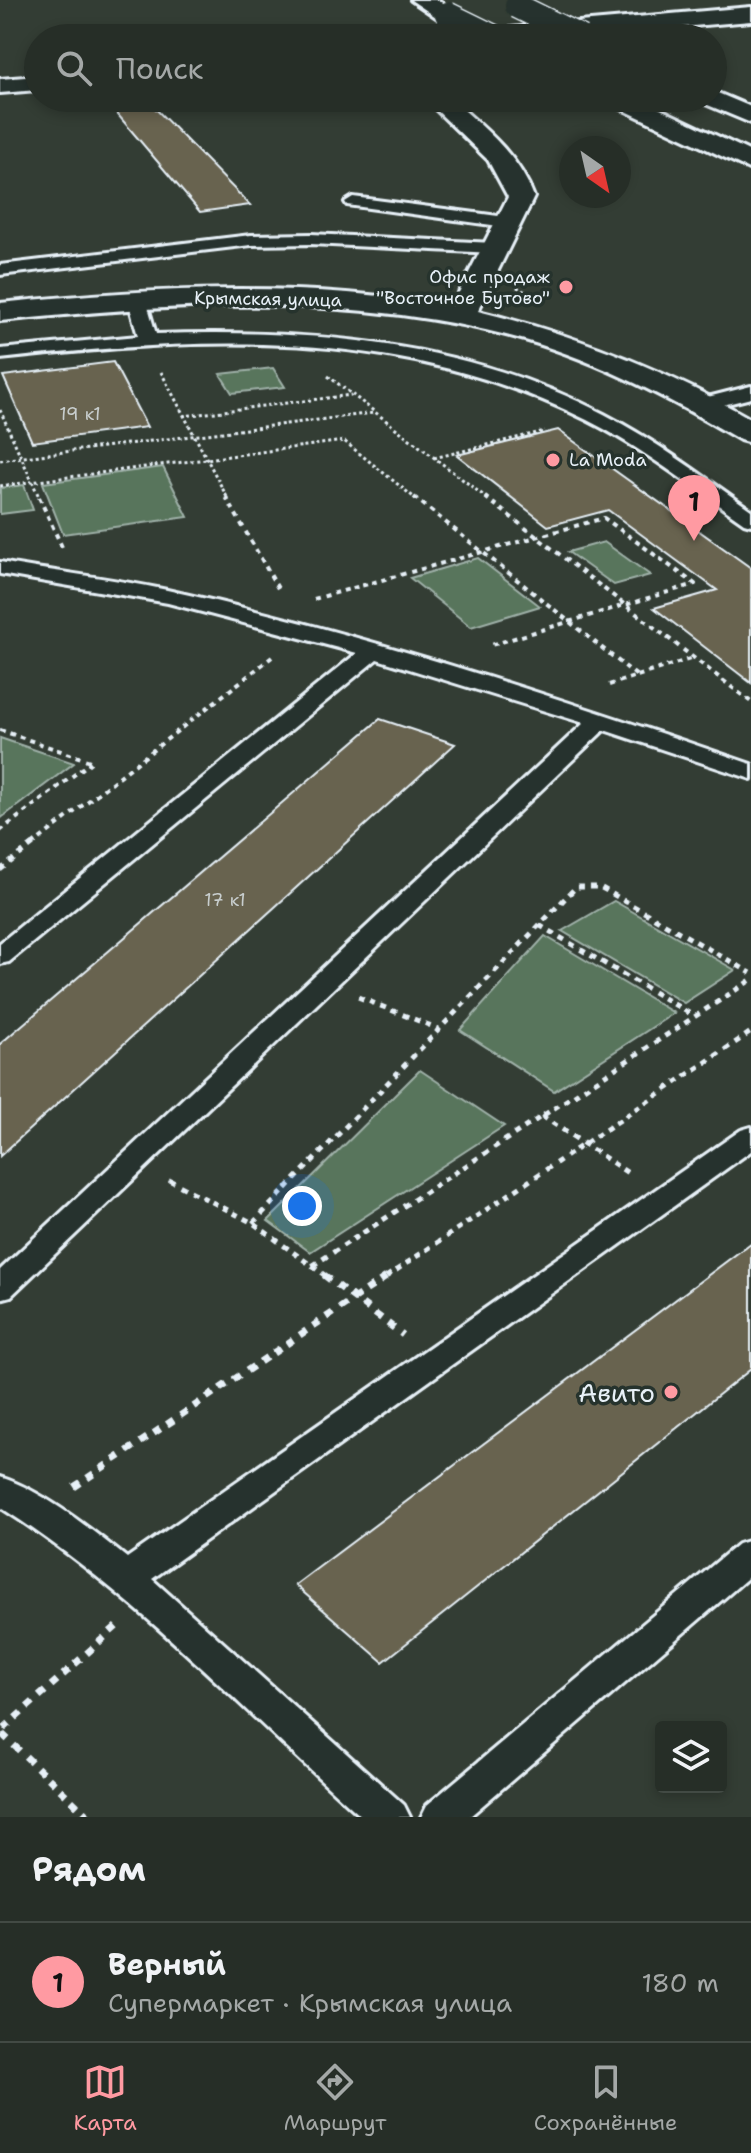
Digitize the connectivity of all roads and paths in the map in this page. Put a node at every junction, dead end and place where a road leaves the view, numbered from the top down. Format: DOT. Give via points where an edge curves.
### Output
graph roads {
  1 [pos="422,0"];
  2 [pos="510,3"];
  3 [pos="751,14"];
  4 [pos="467,24"];
  5 [pos="553,24"];
  6 [pos="637,24"];
  7 [pos="24,84"];
  8 [pos="0,86"];
  9 [pos="727,105"];
  10 [pos="451,112"];
  11 [pos="647,112"];
  12 [pos="751,116"];
  13 [pos="751,162"];
  14 [pos="353,202"];
  15 [pos="500,235"];
  16 [pos="0,270"];
  17 [pos="137,300"];
  18 [pos="0,312"];
  19 [pos="461,316"];
  20 [pos="302,337"];
  21 [pos="148,338"];
  22 [pos="0,354"];
  23 [pos="751,392"];
  24 [pos="352,395"];
  25 [pos="703,404"];
  26 [pos="0,410"];
  27 [pos="375,413"];
  28 [pos="183,416"];
  29 [pos="554,429"];
  30 [pos="751,433"];
  31 [pos="192,436"];
  32 [pos="22,457"];
  33 [pos="434,458"];
  34 [pos="206,459"];
  35 [pos="0,460"];
  36 [pos="33,482"];
  37 [pos="0,486"];
  38 [pos="751,519"];
  39 [pos="537,537"];
  40 [pos="65,551"];
  41 [pos="483,552"];
  42 [pos="0,568"];
  43 [pos="281,594"];
  44 [pos="309,601"];
  45 [pos="626,605"];
  46 [pos="569,622"];
  47 [pos="305,631"];
  48 [pos="488,646"];
  49 [pos="374,650"];
  50 [pos="694,658"];
  51 [pos="637,676"];
  52 [pos="609,685"];
  53 [pos="751,702"];
  54 [pos="602,719"];
  55 [pos="0,730"];
  56 [pos="751,772"];
  57 [pos="0,831"];
  58 [pos="0,870"];
  59 [pos="539,925"];
  60 [pos="0,956"];
  61 [pos="751,973"];
  62 [pos="751,980"];
  63 [pos="322,983"];
  64 [pos="694,1016"];
  65 [pos="439,1029"];
  66 [pos="751,1032"];
  67 [pos="542,1116"];
  68 [pos="751,1137"];
  69 [pos="585,1144"];
  70 [pos="133,1162"];
  71 [pos="665,1197"];
  72 [pos="253,1223"];
  73 [pos="312,1266"];
  74 [pos="0,1288"];
  75 [pos="355,1299"];
  76 [pos="435,1360"];
  77 [pos="0,1490"];
  78 [pos="37,1512"];
  79 [pos="751,1554"];
  80 [pos="137,1588"];
  81 [pos="89,1817"];
  82 [pos="390,1817"];
  83 [pos="441,1817"];
  1 -- 4 [label="main road, bridge"];
  2 -- 5 [label="main road, bridge"];
  3 -- 6 [label="main road"];
  7 -- 8 [label="main road"];
  9 -- 12 [label="main road"];
  10 -- 15 [label="main road" via="516,177 521,197"];
  11 -- 13 [label="main road"];
  14 -- 15 [label="lane"];
  15 -- 16 [label="lane" via="251,240"];
  15 -- 19 [label="main road"];
  17 -- 18 [label="main road, Крымская улица"];
  17 -- 19 [label="main road, Крымская улица" via="314,298"];
  17 -- 21 [label="lane"];
  19 -- 25 [label="main road, Крымская улица" via="538,334"];
  20 -- 21 [label="lane"];
  20 -- 24 [label="path" via="294,350"];
  20 -- 38 [label="lane" via="444,359 541,391 619,431"];
  21 -- 22 [label="lane"];
  21 -- 28 [label="path"];
  23 -- 25 [label="lane"];
  24 -- 27 [label="path"];
  24 -- 28 [label="path"];
  25 -- 30 [label="main road, Крымская улица"];
  26 -- 32 [label="path"];
  27 -- 31 [label="path"];
  27 -- 33 [label="path"];
  28 -- 31 [label="path"];
  29 -- 33 [label="path"];
  31 -- 32 [label="path"];
  31 -- 34 [label="path"];
  32 -- 35 [label="path"];
  32 -- 36 [label="path"];
  33 -- 39 [label="path"];
  34 -- 36 [label="path"];
  34 -- 41 [label="path" via="344,441"];
  34 -- 43 [label="path"];
  36 -- 37 [label="path"];
  36 -- 40 [label="path"];
  39 -- 41 [label="path"];
  39 -- 45 [label="path"];
  39 -- 45 [label="path" via="604,518 695,584"];
  41 -- 44 [label="path"];
  41 -- 46 [label="path"];
  42 -- 47 [label="lane" via="164,596"];
  45 -- 46 [label="path"];
  45 -- 50 [label="path"];
  46 -- 48 [label="path"];
  46 -- 51 [label="path"];
  47 -- 49 [label="lane"];
  47 -- 58 [label="path"];
  49 -- 54 [label="lane"];
  49 -- 60 [label="lane"];
  50 -- 51 [label="path"];
  50 -- 53 [label="path"];
  51 -- 52 [label="path"];
  54 -- 56 [label="lane"];
  54 -- 63 [label="lane"];
  55 -- 57 [label="path" via="91,762"];
  59 -- 61 [label="path" via="576,887 600,887"];
  59 -- 64 [label="path"];
  59 -- 65 [label="path"];
  62 -- 64 [label="path"];
  63 -- 65 [label="path"];
  63 -- 70 [label="lane"];
  64 -- 67 [label="path"];
  65 -- 72 [label="path"];
  66 -- 69 [label="path"];
  67 -- 69 [label="path"];
  67 -- 73 [label="path"];
  68 -- 71 [label="lane"];
  69 -- 71 [label="path"];
  69 -- 75 [label="path"];
  70 -- 72 [label="path"];
  70 -- 74 [label="lane"];
  71 -- 76 [label="lane"];
  72 -- 73 [label="path"];
  73 -- 75 [label="path"];
  75 -- 76 [label="path"];
  75 -- 78 [label="path"];
  76 -- 80 [label="lane"];
  77 -- 78 [label="lane"];
  78 -- 80 [label="lane"];
  79 -- 83 [label="lane"];
  80 -- 81 [label="path" via="0,1732"];
  80 -- 82 [label="lane"];
}
